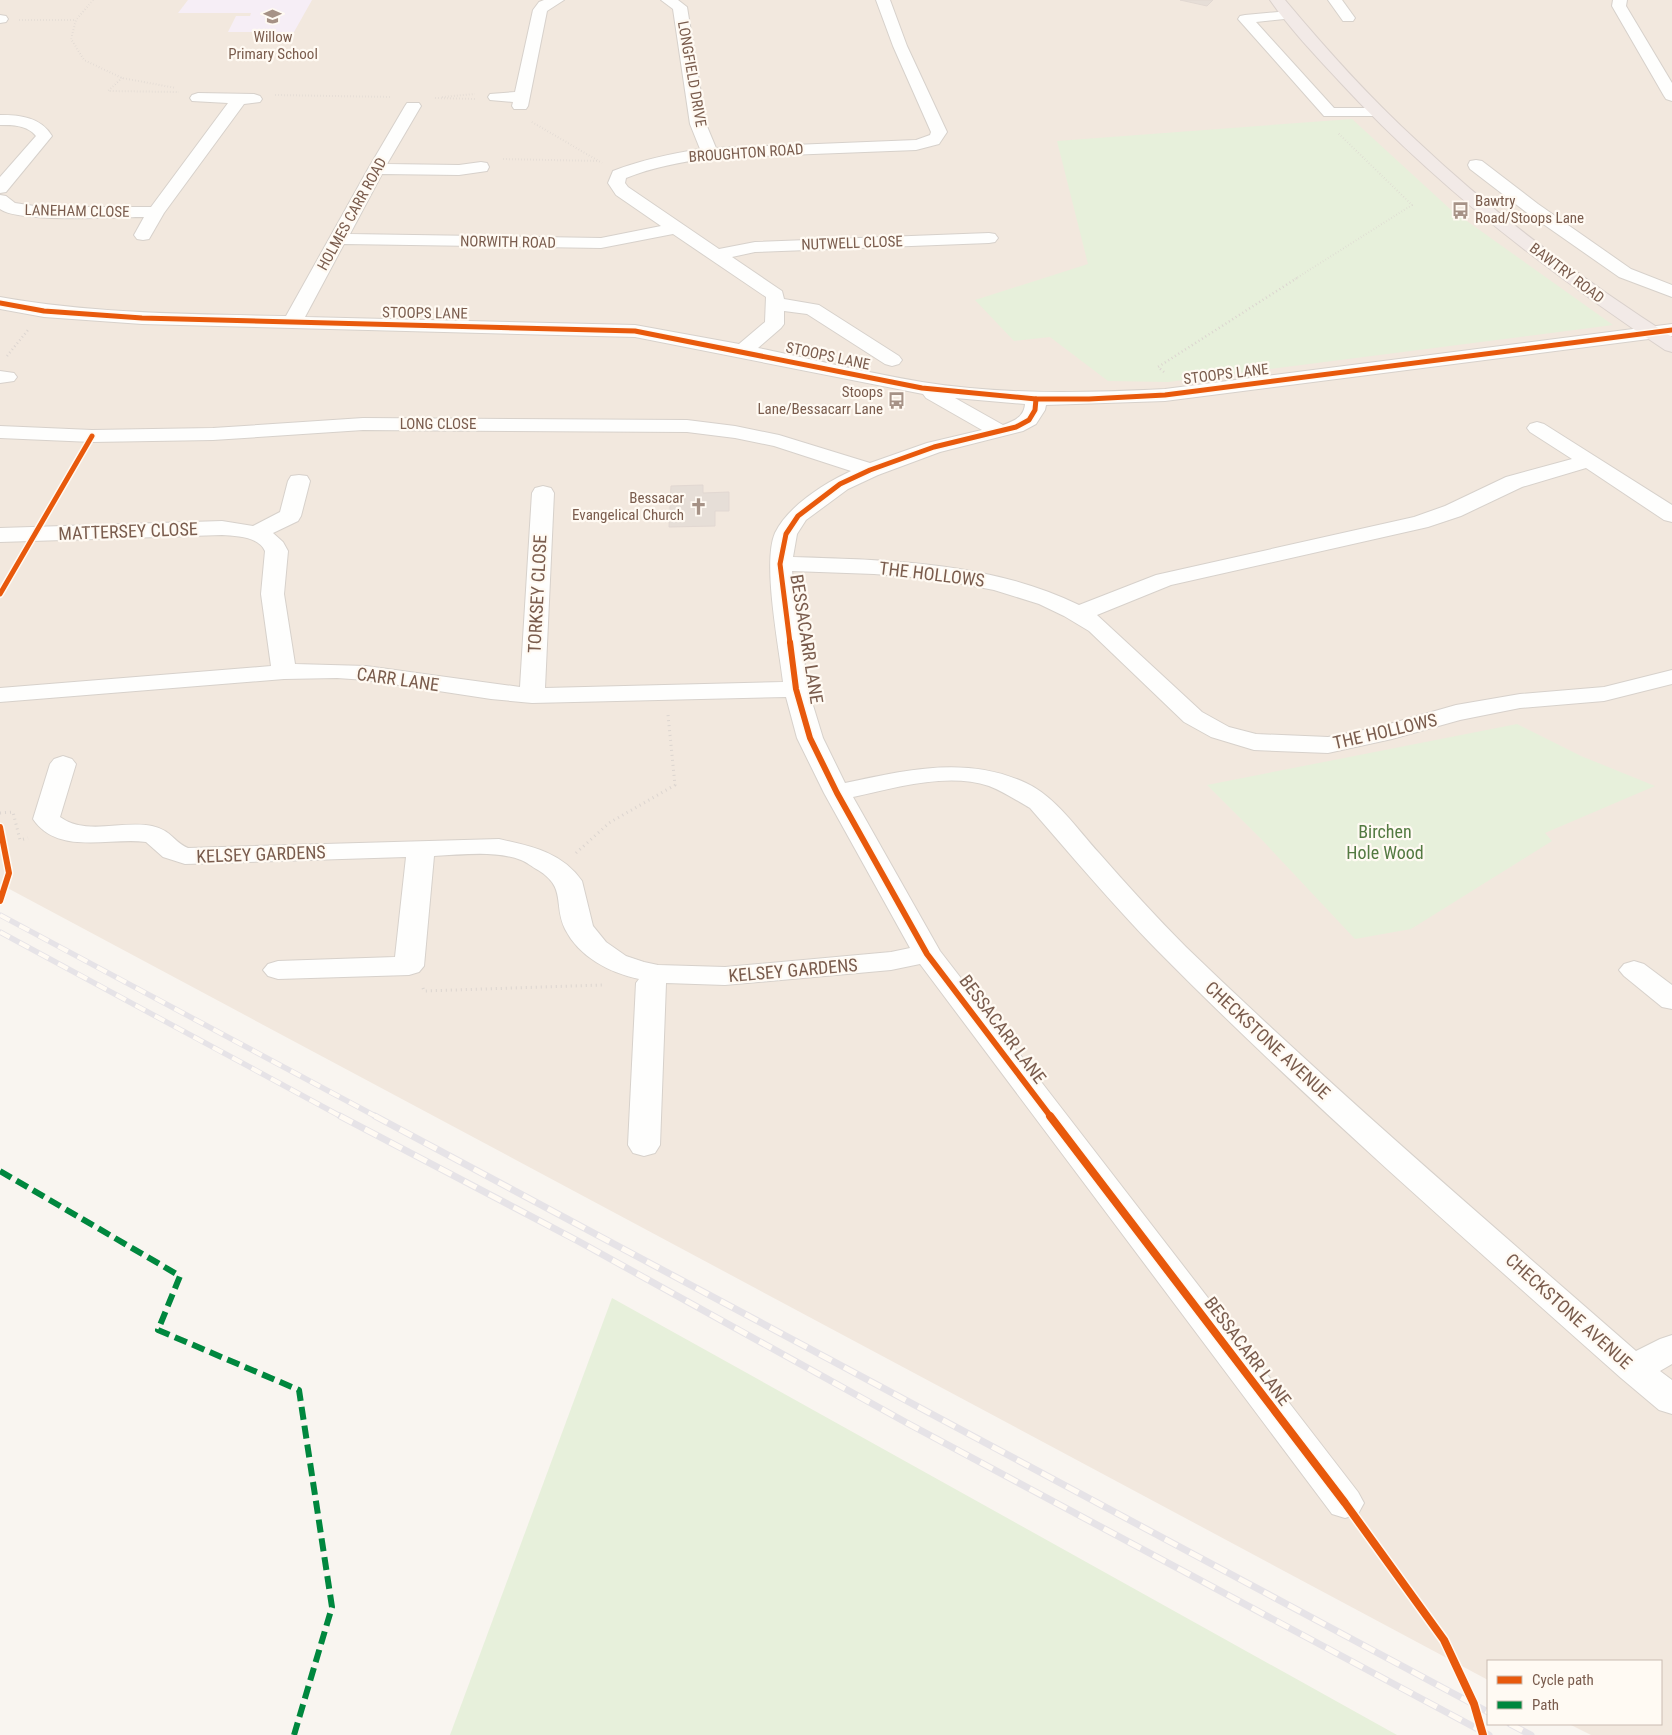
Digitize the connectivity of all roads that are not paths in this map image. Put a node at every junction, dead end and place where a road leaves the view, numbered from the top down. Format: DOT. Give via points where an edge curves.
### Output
graph roads {
  1 [pos="557,0"];
  2 [pos="668,0"];
  3 [pos="883,0"];
  4 [pos="1277,0"];
  5 [pos="1335,0"];
  6 [pos="1620,0"];
  7 [pos="1290,15"];
  8 [pos="1348,18"];
  9 [pos="1665,74"];
  10 [pos="192,95"];
  11 [pos="1672,96"];
  12 [pos="263,97"];
  13 [pos="496,97"];
  14 [pos="239,99"];
  15 [pos="420,102"];
  16 [pos="1378,113"];
  17 [pos="0,120"];
  18 [pos="710,153"];
  19 [pos="1476,165"];
  20 [pos="482,167"];
  21 [pos="376,169"];
  22 [pos="0,188"];
  23 [pos="0,200"];
  24 [pos="156,212"];
  25 [pos="676,228"];
  26 [pos="143,235"];
  27 [pos="989,238"];
  28 [pos="338,239"];
  29 [pos="716,254"];
  30 [pos="1672,291"];
  31 [pos="0,303"];
  32 [pos="776,304"];
  33 [pos="292,323"];
  34 [pos="1672,330"];
  35 [pos="1650,332"];
  36 [pos="1672,346"];
  37 [pos="743,351"];
  38 [pos="892,360"];
  39 [pos="922,388"];
  40 [pos="1036,398"];
  41 [pos="1537,428"];
  42 [pos="0,432"];
  43 [pos="1001,432"];
  44 [pos="1589,461"];
  45 [pos="870,470"];
  46 [pos="299,481"];
  47 [pos="543,492"];
  48 [pos="1672,515"];
  49 [pos="255,533"];
  50 [pos="0,535"];
  51 [pos="780,564"];
  52 [pos="1080,613"];
  53 [pos="284,672"];
  54 [pos="1672,677"];
  55 [pos="796,689"];
  56 [pos="0,695"];
  57 [pos="532,696"];
  58 [pos="63,764"];
  59 [pos="837,793"];
  60 [pos="421,848"];
  61 [pos="928,954"];
  62 [pos="278,970"];
  63 [pos="1634,970"];
  64 [pos="654,978"];
  65 [pos="1672,1000"];
  66 [pos="644,1145"];
  67 [pos="1672,1348"];
  68 [pos="1633,1369"];
  69 [pos="1672,1400"];
  70 [pos="1345,1503"];
  1 -- 13 [label="street" via="540,10 520,101"];
  2 -- 18 [label="street, LONGFIELD DRIVE" via="680,7 698,124"];
  3 -- 18 [label="street, BROUGHTON ROAD" via="939,132 938,137 930,142 899,146"];
  4 -- 7 [label="highway, BAWTRY ROAD"];
  5 -- 8 [label="street"];
  6 -- 9 [label="street" via="1619,6"];
  7 -- 16 [label="highway, BAWTRY ROAD"];
  7 -- 16 [label="street" via="1245,19 1330,113"];
  9 -- 11 [label="street"];
  10 -- 14 [label="street"];
  12 -- 14 [label="street"];
  14 -- 24 [label="street, LANEHAM CLOSE"];
  15 -- 21 [label="street, HOLMES CARR ROAD"];
  16 -- 35 [label="highway, BAWTRY ROAD" via="1481,208 1587,290"];
  17 -- 22 [label="street" via="35,126 42,130 44,136"];
  18 -- 25 [label="street, BROUGHTON ROAD" via="663,160 619,175 616,183 622,191"];
  19 -- 30 [label="street" via="1625,273"];
  20 -- 21 [label="street" via="459,170"];
  21 -- 28 [label="street, HOLMES CARR ROAD"];
  23 -- 24 [label="street, LANEHAM CLOSE" via="10,208 41,212"];
  24 -- 26 [label="street, LANEHAM CLOSE"];
  25 -- 28 [label="street, NORWITH ROAD" via="601,243"];
  25 -- 29 [label="street"];
  27 -- 29 [label="street, NUTWELL CLOSE" via="755,246"];
  28 -- 33 [label="street, HOLMES CARR ROAD"];
  29 -- 32 [label="street" via="775,294"];
  31 -- 33 [label="street, STOOPS LANE" via="44,311 132,318"];
  32 -- 37 [label="street" via="774,324"];
  32 -- 38 [label="street" via="812,310"];
  33 -- 37 [label="street, STOOPS LANE" via="635,331"];
  34 -- 35 [label="street, STOOPS LANE"];
  35 -- 36 [label="highway, BAWTRY ROAD"];
  35 -- 40 [label="street, STOOPS LANE" via="1133,398"];
  37 -- 39 [label="street, STOOPS LANE"];
  39 -- 40 [label="street, STOOPS LANE"];
  39 -- 43 [label="street"];
  40 -- 43 [label="street, BESSACARR LANE" via="1035,410 1029,420"];
  41 -- 44 [label="street"];
  42 -- 45 [label="street, LONG CLOSE" via="92,436 213,434 382,424 687,426 779,441"];
  43 -- 45 [label="street, BESSACARR LANE" via="934,447"];
  44 -- 48 [label="street"];
  44 -- 52 [label="street" via="1514,482 1453,511 1420,522 1164,580"];
  45 -- 51 [label="street, BESSACARR LANE" via="840,484 798,516 786,534"];
  46 -- 49 [label="street" via="290,516"];
  47 -- 57 [label="street, TORKSEY CLOSE"];
  49 -- 50 [label="street, MATTERSEY CLOSE" via="222,528"];
  49 -- 53 [label="street, MATTERSEY CLOSE" via="274,546 277,554 272,584"];
  51 -- 52 [label="street, THE HOLLOWS" via="945,572 999,583"];
  51 -- 55 [label="street, BESSACARR LANE"];
  52 -- 54 [label="street, THE HOLLOWS" via="1193,717 1220,732 1254,742 1328,745 1383,734 1456,713 1520,701 1604,694"];
  53 -- 56 [label="street, CARR LANE"];
  53 -- 57 [label="street, CARR LANE" via="366,673"];
  55 -- 57 [label="street, CARR LANE"];
  55 -- 59 [label="street, BESSACARR LANE" via="810,738"];
  58 -- 60 [label="street, KELSEY GARDENS" via="46,819 56,829 79,834 149,833 160,837 171,850 185,856"];
  59 -- 61 [label="street, BESSACARR LANE"];
  59 -- 68 [label="street, CHECKSTONE AVENUE" via="926,774 961,774 988,778 1016,788 1039,802 1164,941 1238,1014"];
  60 -- 62 [label="street" via="409,966"];
  60 -- 64 [label="street, KELSEY GARDENS" via="498,847 531,854 568,881 579,928 596,948 616,962"];
  61 -- 64 [label="street, KELSEY GARDENS" via="793,971"];
  61 -- 70 [label="street, BESSACARR LANE"];
  63 -- 65 [label="street"];
  64 -- 66 [label="street"];
  67 -- 68 [label="street"];
  68 -- 69 [label="street, CHECKSTONE AVENUE"];
}
